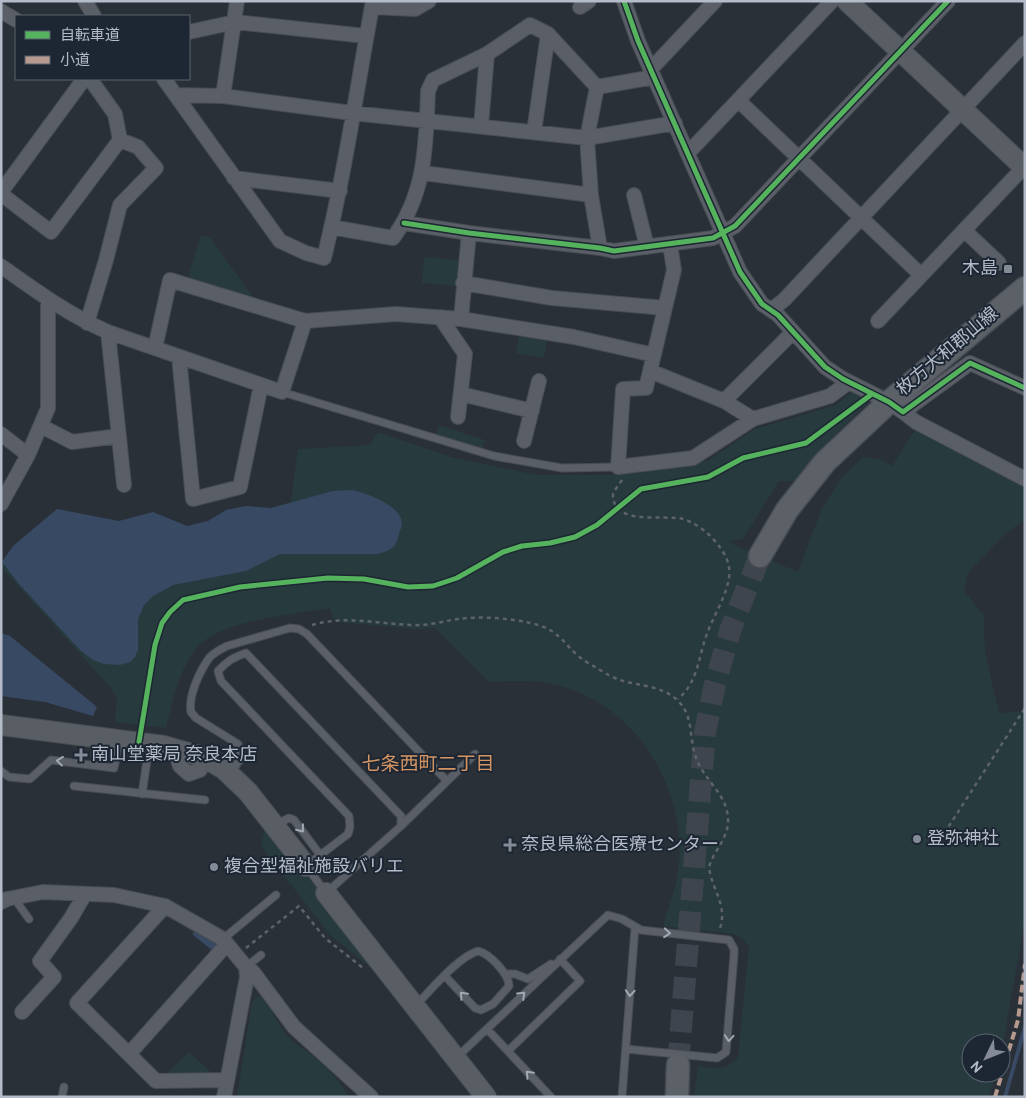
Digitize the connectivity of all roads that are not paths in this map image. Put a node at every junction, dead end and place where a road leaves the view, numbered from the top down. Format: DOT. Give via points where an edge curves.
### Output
graph roads {
  1 [pos="85,1"];
  2 [pos="237,1"];
  3 [pos="429,1"];
  4 [pos="624,1"];
  5 [pos="715,1"];
  6 [pos="832,1"];
  7 [pos="847,1"];
  8 [pos="948,1"];
  9 [pos="372,4"];
  10 [pos="1,12"];
  11 [pos="93,15"];
  12 [pos="15,19"];
  13 [pos="234,22"];
  14 [pos="190,32"];
  15 [pos="548,34"];
  16 [pos="366,36"];
  17 [pos="1025,43"];
  18 [pos="900,51"];
  19 [pos="487,54"];
  20 [pos="653,73"];
  21 [pos="83,80"];
  22 [pos="91,80"];
  23 [pos="165,80"];
  24 [pos="597,88"];
  25 [pos="176,96"];
  26 [pos="223,96"];
  27 [pos="738,100"];
  28 [pos="963,110"];
  29 [pos="352,114"];
  30 [pos="427,121"];
  31 [pos="675,123"];
  32 [pos="481,126"];
  33 [pos="534,132"];
  34 [pos="587,138"];
  35 [pos="120,140"];
  36 [pos="688,153"];
  37 [pos="799,158"];
  38 [pos="1024,167"];
  39 [pos="423,174"];
  40 [pos="234,178"];
  41 [pos="340,191"];
  42 [pos="1,193"];
  43 [pos="591,195"];
  44 [pos="634,195"];
  45 [pos="861,218"];
  46 [pos="404,223"];
  47 [pos="331,227"];
  48 [pos="964,230"];
  49 [pos="469,234"];
  50 [pos="723,234"];
  51 [pos="670,244"];
  52 [pos="647,247"];
  53 [pos="600,248"];
  54 [pos="999,263"];
  55 [pos="1,266"];
  56 [pos="921,275"];
  57 [pos="463,283"];
  58 [pos="1025,288"];
  59 [pos="48,300"];
  60 [pos="665,308"];
  61 [pos="772,310"];
  62 [pos="440,317"];
  63 [pos="461,319"];
  64 [pos="305,321"];
  65 [pos="878,321"];
  66 [pos="87,323"];
  67 [pos="108,332"];
  68 [pos="793,332"];
  69 [pos="156,348"];
  70 [pos="654,355"];
  71 [pos="179,357"];
  72 [pos="650,372"];
  73 [pos="539,381"];
  74 [pos="849,382"];
  75 [pos="261,385"];
  76 [pos="1025,388"];
  77 [pos="282,392"];
  78 [pos="461,394"];
  79 [pos="724,401"];
  80 [pos="888,403"];
  81 [pos="532,411"];
  82 [pos="458,417"];
  83 [pos="753,419"];
  84 [pos="41,426"];
  85 [pos="1,434"];
  86 [pos="119,436"];
  87 [pos="524,441"];
  88 [pos="28,455"];
  89 [pos="624,467"];
  90 [pos="1025,479"];
  91 [pos="124,485"];
  92 [pos="1,504"];
  93 [pos="760,556"];
  94 [pos="1,725"];
  95 [pos="136,742"];
  96 [pos="475,754"];
  97 [pos="1,771"];
  98 [pos="230,774"];
  99 [pos="447,781"];
  100 [pos="74,786"];
  101 [pos="142,794"];
  102 [pos="205,800"];
  103 [pos="401,826"];
  104 [pos="314,861"];
  105 [pos="326,893"];
  106 [pos="84,894"];
  107 [pos="276,895"];
  108 [pos="8,900"];
  109 [pos="165,906"];
  110 [pos="28,919"];
  111 [pos="634,927"];
  112 [pos="225,941"];
  113 [pos="261,955"];
  114 [pos="559,960"];
  115 [pos="246,967"];
  116 [pos="505,974"];
  117 [pos="445,976"];
  118 [pos="415,1006"];
  119 [pos="22,1012"];
  120 [pos="487,1029"];
  121 [pos="626,1049"];
  122 [pos="508,1051"];
  123 [pos="129,1054"];
  124 [pos="456,1058"];
  125 [pos="678,1065"];
  126 [pos="227,1080"];
  127 [pos="64,1087"];
  128 [pos="62,1097"];
  129 [pos="224,1097"];
  130 [pos="371,1097"];
  131 [pos="486,1097"];
  132 [pos="551,1097"];
  133 [pos="622,1097"];
  134 [pos="676,1097"];
  1 -- 11 [label="street"];
  2 -- 13 [label="street"];
  3 -- 9 [label="street" via="415,9"];
  4 -- 20 [label="street"];
  5 -- 20 [label="street"];
  6 -- 27 [label="street"];
  7 -- 18 [label="street"];
  8 -- 18 [label="street"];
  9 -- 16 [label="street"];
  10 -- 12 [label="street"];
  13 -- 14 [label="street"];
  13 -- 16 [label="street"];
  13 -- 26 [label="street"];
  15 -- 19 [label="street" via="530,25"];
  15 -- 24 [label="street"];
  15 -- 33 [label="street"];
  16 -- 29 [label="street"];
  17 -- 28 [label="street"];
  18 -- 28 [label="street"];
  18 -- 37 [label="street"];
  19 -- 30 [label="street" via="433,80 428,91"];
  19 -- 32 [label="street"];
  20 -- 24 [label="street"];
  20 -- 31 [label="street"];
  21 -- 42 [label="street"];
  22 -- 35 [label="street" via="115,114"];
  23 -- 25 [label="street"];
  24 -- 34 [label="street"];
  25 -- 26 [label="street"];
  25 -- 40 [label="street"];
  26 -- 29 [label="street"];
  27 -- 36 [label="street"];
  27 -- 37 [label="street"];
  28 -- 38 [label="street"];
  28 -- 45 [label="street"];
  29 -- 30 [label="street"];
  29 -- 41 [label="street"];
  30 -- 32 [label="street"];
  30 -- 39 [label="street"];
  31 -- 34 [label="street"];
  31 -- 36 [label="street"];
  32 -- 33 [label="street"];
  33 -- 34 [label="street"];
  34 -- 43 [label="street"];
  35 -- 42 [label="street" via="52,232"];
  35 -- 66 [label="street" via="138,147 156,168 120,205"];
  36 -- 50 [label="street"];
  37 -- 45 [label="street"];
  37 -- 50 [label="street" via="735,226"];
  38 -- 48 [label="street"];
  39 -- 43 [label="street"];
  39 -- 46 [label="street"];
  40 -- 41 [label="street"];
  40 -- 47 [label="street" via="280,241 306,254 324,258"];
  41 -- 47 [label="street"];
  43 -- 53 [label="street"];
  44 -- 52 [label="street"];
  45 -- 56 [label="street"];
  45 -- 61 [label="street"];
  46 -- 47 [label="street" via="393,238"];
  46 -- 49 [label="street"];
  48 -- 54 [label="street"];
  48 -- 56 [label="street"];
  49 -- 53 [label="street"];
  49 -- 57 [label="street"];
  50 -- 51 [label="street"];
  50 -- 61 [label="street" via="751,290 762,304"];
  51 -- 52 [label="street"];
  51 -- 60 [label="street" via="674,270"];
  52 -- 53 [label="street" via="614,251"];
  55 -- 59 [label="street"];
  56 -- 65 [label="street"];
  57 -- 60 [label="street" via="552,298"];
  57 -- 63 [label="street"];
  58 -- 80 [label="main road, 枚方大和郡山線"];
  59 -- 66 [label="street"];
  59 -- 84 [label="street" via="48,408"];
  60 -- 70 [label="street"];
  61 -- 68 [label="street"];
  62 -- 63 [label="street"];
  62 -- 64 [label="street" via="396,314"];
  62 -- 78 [label="street" via="465,354"];
  63 -- 70 [label="street" via="574,337"];
  64 -- 69 [label="street" via="170,280"];
  64 -- 77 [label="street"];
  66 -- 67 [label="street"];
  67 -- 69 [label="street"];
  67 -- 86 [label="street"];
  68 -- 74 [label="street" via="825,367"];
  68 -- 79 [label="street"];
  69 -- 71 [label="street"];
  70 -- 72 [label="street"];
  71 -- 75 [label="street"];
  71 -- 75 [label="street" via="193,499 240,487"];
  72 -- 79 [label="street"];
  72 -- 89 [label="street" via="646,388 623,389"];
  73 -- 81 [label="street"];
  74 -- 80 [label="street"];
  74 -- 83 [label="street" via="830,396"];
  75 -- 77 [label="street"];
  76 -- 80 [label="street" via="970,363"];
  77 -- 89 [label="lane" via="494,456 562,468"];
  78 -- 81 [label="street"];
  78 -- 82 [label="street"];
  79 -- 83 [label="street"];
  80 -- 90 [label="street" via="916,422"];
  80 -- 93 [label="main road, 枚方大和郡山線" via="825,462 787,510"];
  81 -- 87 [label="street"];
  83 -- 89 [label="street" via="693,458"];
  84 -- 86 [label="street" via="72,442"];
  84 -- 88 [label="street"];
  85 -- 88 [label="street"];
  86 -- 91 [label="street"];
  88 -- 92 [label="street"];
  94 -- 95 [label="street"];
  95 -- 97 [label="lane, one-way" via="114,768 51,760 30,779 9,777"];
  95 -- 98 [label="street" via="206,759"];
  95 -- 101 [label="lane"];
  96 -- 99 [label="lane"];
  98 -- 99 [label="lane" via="240,758 238,744 200,721 191,712 191,697 211,656 227,646 290,628 299,629 312,640"];
  98 -- 104 [label="street" via="275,825"];
  99 -- 103 [label="lane"];
  100 -- 101 [label="lane"];
  101 -- 102 [label="lane"];
  103 -- 104 [label="lane" via="401,816 246,653 233,657 218,671 221,681 349,816 348,834"];
  103 -- 105 [label="lane"];
  104 -- 105 [label="lane"];
  105 -- 118 [label="street"];
  106 -- 108 [label="street" via="43,892"];
  106 -- 109 [label="street" via="114,895"];
  106 -- 119 [label="street" via="40,961 54,977"];
  107 -- 112 [label="lane"];
  108 -- 110 [label="lane"];
  109 -- 112 [label="street"];
  109 -- 123 [label="street" via="77,1003"];
  111 -- 114 [label="lane" via="608,915"];
  111 -- 121 [label="lane, one-way"];
  111 -- 121 [label="lane, one-way" via="717,937 729,940 734,949 726,1052 717,1058"];
  112 -- 115 [label="street"];
  112 -- 123 [label="street"];
  113 -- 115 [label="lane"];
  114 -- 116 [label="lane" via="528,979"];
  120 -- 114 [label="lane, one-way"];
  114 -- 122 [label="lane" via="580,981"];
  115 -- 126 [label="street"];
  115 -- 130 [label="street" via="294,1027"];
  116 -- 117 [label="lane" via="478,951 470,953"];
  116 -- 117 [label="lane, one-way" via="509,980 506,992 487,1009 481,1010 475,1008"];
  117 -- 118 [label="lane"];
  118 -- 124 [label="street"];
  120 -- 122 [label="lane"];
  120 -- 124 [label="lane"];
  121 -- 133 [label="lane"];
  132 -- 122 [label="lane, one-way"];
  123 -- 126 [label="street" via="156,1080"];
  124 -- 131 [label="street"];
  125 -- 134 [label="main road"];
  126 -- 129 [label="street"];
  127 -- 128 [label="lane"];
}
